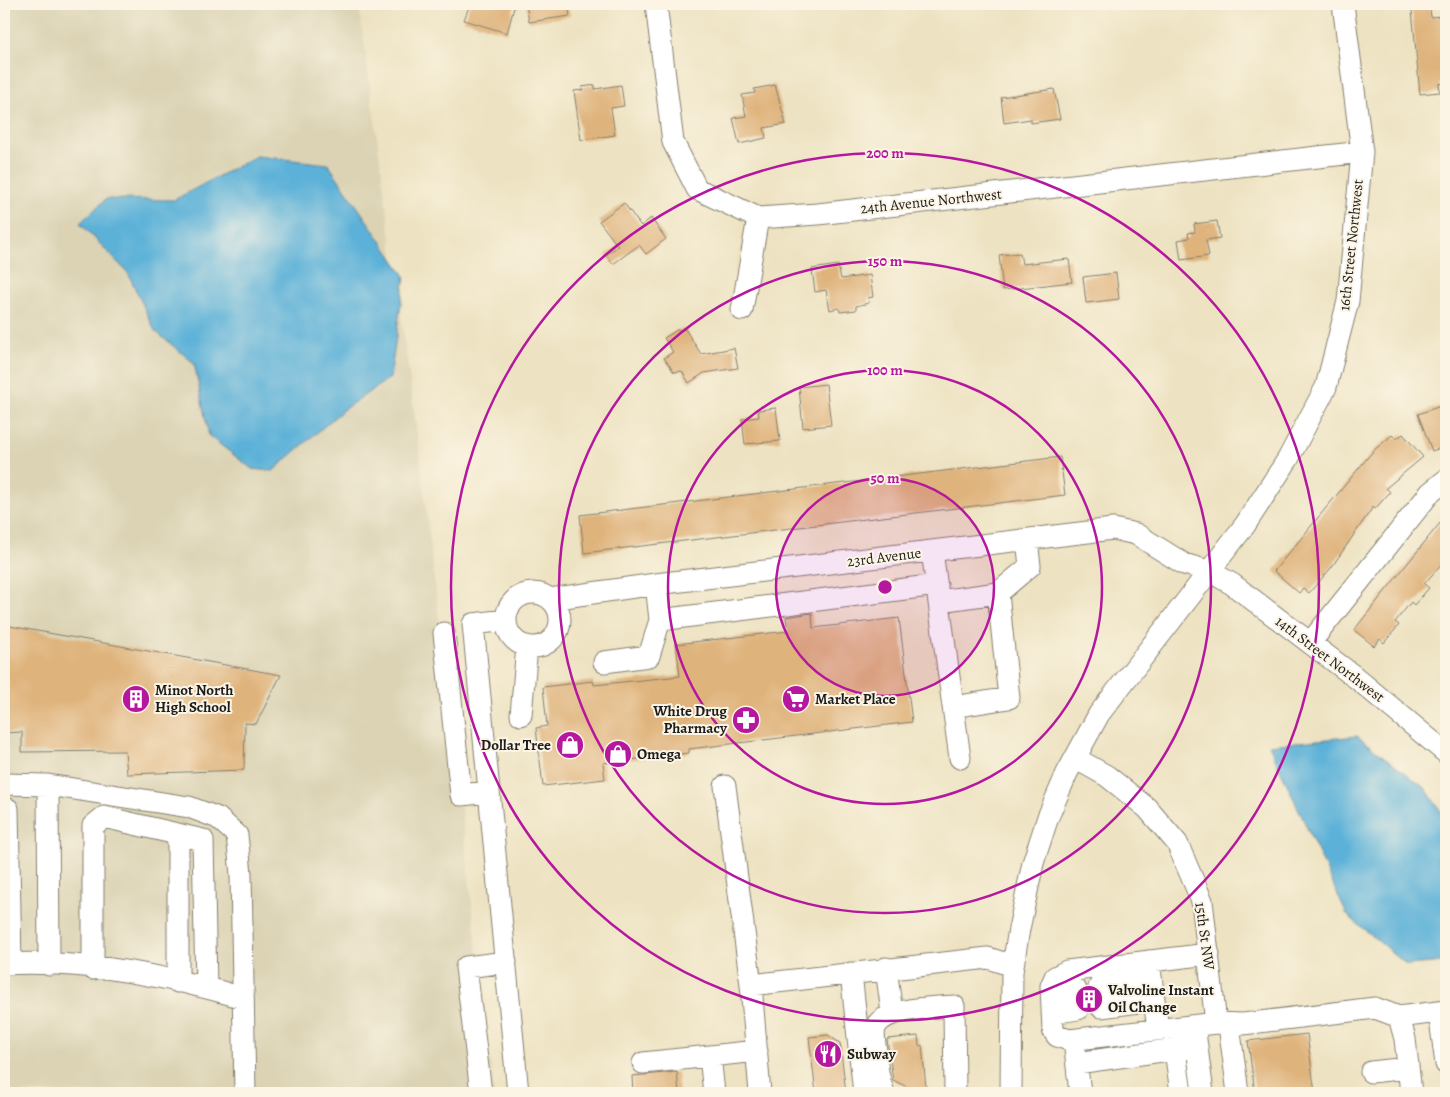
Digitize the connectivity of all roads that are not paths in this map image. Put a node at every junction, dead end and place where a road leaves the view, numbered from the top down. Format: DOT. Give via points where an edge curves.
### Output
graph roads {
  1 [pos="656,4"];
  2 [pos="1343,4"];
  3 [pos="1362,152"];
  4 [pos="758,218"];
  5 [pos="742,310"];
  6 [pos="1446,480"];
  7 [pos="1027,540"];
  8 [pos="932,551"];
  9 [pos="1209,571"];
  10 [pos="656,584"];
  11 [pos="938,593"];
  12 [pos="998,593"];
  13 [pos="550,600"];
  14 [pos="506,620"];
  15 [pos="660,620"];
  16 [pos="444,633"];
  17 [pos="1310,643"];
  18 [pos="527,646"];
  19 [pos="604,662"];
  20 [pos="953,706"];
  21 [pos="521,715"];
  22 [pos="1446,753"];
  23 [pos="960,758"];
  24 [pos="1075,758"];
  25 [pos="4,784"];
  26 [pos="48,785"];
  27 [pos="725,786"];
  28 [pos="488,792"];
  29 [pos="4,809"];
  30 [pos="178,835"];
  31 [pos="1209,954"];
  32 [pos="506,962"];
  33 [pos="7,964"];
  34 [pos="49,965"];
  35 [pos="1013,966"];
  36 [pos="886,968"];
  37 [pos="92,969"];
  38 [pos="851,972"];
  39 [pos="178,982"];
  40 [pos="1152,983"];
  41 [pos="750,985"];
  42 [pos="206,987"];
  43 [pos="1100,997"];
  44 [pos="243,998"];
  45 [pos="1077,1000"];
  46 [pos="1052,1010"];
  47 [pos="1443,1011"];
  48 [pos="892,1013"];
  49 [pos="1398,1016"];
  50 [pos="1222,1024"];
  51 [pos="1158,1030"];
  52 [pos="1195,1036"];
  53 [pos="1073,1039"];
  54 [pos="757,1051"];
  55 [pos="710,1056"];
  56 [pos="1176,1056"];
  57 [pos="643,1063"];
  58 [pos="1076,1063"];
  59 [pos="1446,1064"];
  60 [pos="1408,1068"];
  61 [pos="1370,1072"];
  62 [pos="245,1093"];
  63 [pos="481,1093"];
  64 [pos="518,1093"];
  65 [pos="714,1093"];
  66 [pos="760,1093"];
  67 [pos="864,1093"];
  68 [pos="884,1093"];
  69 [pos="954,1093"];
  70 [pos="1011,1093"];
  71 [pos="1080,1093"];
  72 [pos="1181,1093"];
  73 [pos="1193,1093"];
  74 [pos="1203,1093"];
  75 [pos="1238,1093"];
  76 [pos="1411,1093"];
  1 -- 4 [label="street, 24th Avenue Northwest" via="673,142 697,189"];
  2 -- 3 [label="street, 16th Street Northwest"];
  3 -- 4 [label="street, 24th Avenue Northwest" via="818,214"];
  3 -- 9 [label="street, 16th Street Northwest" via="1348,301 1326,387 1288,459 1245,525"];
  4 -- 5 [label="street"];
  6 -- 17 [label="street" via="1430,493"];
  7 -- 8 [label="street, 23rd Avenue"];
  7 -- 9 [label="street, 23rd Avenue" via="1113,529 1136,534 1184,564"];
  7 -- 12 [label="street" via="1030,566"];
  8 -- 10 [label="street, 23rd Avenue"];
  8 -- 11 [label="street"];
  9 -- 17 [label="street, 14th Street Northwest" via="1232,584"];
  9 -- 24 [label="street, 16th Street Northwest" via="1099,714"];
  10 -- 13 [label="street, 23rd Avenue"];
  10 -- 15 [label="street"];
  11 -- 12 [label="street"];
  11 -- 15 [label="street"];
  11 -- 20 [label="street"];
  12 -- 20 [label="street" via="1010,698"];
  13 -- 14 [label="street" via="543,595 526,594 511,604"];
  13 -- 18 [label="street" via="559,614 557,632 544,644"];
  14 -- 18 [label="street" via="512,637"];
  14 -- 28 [label="street" via="473,624"];
  15 -- 19 [label="street" via="649,656"];
  16 -- 28 [label="street" via="461,795"];
  17 -- 22 [label="street, 14th Street Northwest"];
  18 -- 21 [label="street"];
  20 -- 23 [label="street"];
  24 -- 31 [label="street, 15th St NW" via="1107,776 1146,808 1177,843 1202,901"];
  24 -- 35 [label="street, 16th Street Northwest" via="1048,817 1034,863"];
  25 -- 26 [label="street"];
  26 -- 34 [label="street"];
  26 -- 44 [label="street" via="188,807 218,818 238,836"];
  27 -- 41 [label="street"];
  28 -- 32 [label="street"];
  29 -- 33 [label="street" via="8,809"];
  30 -- 37 [label="street" via="104,817 92,826"];
  30 -- 39 [label="street"];
  30 -- 42 [label="street" via="203,840"];
  31 -- 40 [label="street"];
  31 -- 50 [label="street, 15th St NW"];
  32 -- 63 [label="street" via="466,966"];
  32 -- 64 [label="street"];
  33 -- 34 [label="street"];
  34 -- 37 [label="street"];
  35 -- 36 [label="street" via="988,958"];
  35 -- 70 [label="street, 16th Street Northwest"];
  36 -- 38 [label="street"];
  36 -- 48 [label="street"];
  37 -- 39 [label="street" via="136,973"];
  38 -- 41 [label="street"];
  38 -- 67 [label="street"];
  39 -- 42 [label="street"];
  40 -- 43 [label="street"];
  40 -- 46 [label="street" via="1068,971 1055,977 1051,986"];
  40 -- 51 [label="street"];
  41 -- 54 [label="street"];
  42 -- 44 [label="street"];
  44 -- 62 [label="street"];
  45 -- 46 [label="street"];
  46 -- 53 [label="street" via="1057,1036"];
  47 -- 49 [label="street"];
  47 -- 59 [label="street"];
  48 -- 68 [label="street" via="875,1028 874,1037 879,1081"];
  48 -- 69 [label="street" via="954,1006"];
  49 -- 50 [label="street" via="1375,1008"];
  49 -- 60 [label="street" via="1405,1039"];
  50 -- 52 [label="street"];
  50 -- 75 [label="street, 15th St NW"];
  51 -- 52 [label="street"];
  51 -- 53 [label="street"];
  52 -- 56 [label="street"];
  52 -- 74 [label="street"];
  53 -- 58 [label="street"];
  54 -- 55 [label="street"];
  54 -- 66 [label="street"];
  55 -- 57 [label="street"];
  55 -- 65 [label="street"];
  56 -- 58 [label="street"];
  56 -- 72 [label="street"];
  56 -- 73 [label="street" via="1191,1075"];
  58 -- 71 [label="street"];
  60 -- 61 [label="street"];
  60 -- 76 [label="street"];
}
